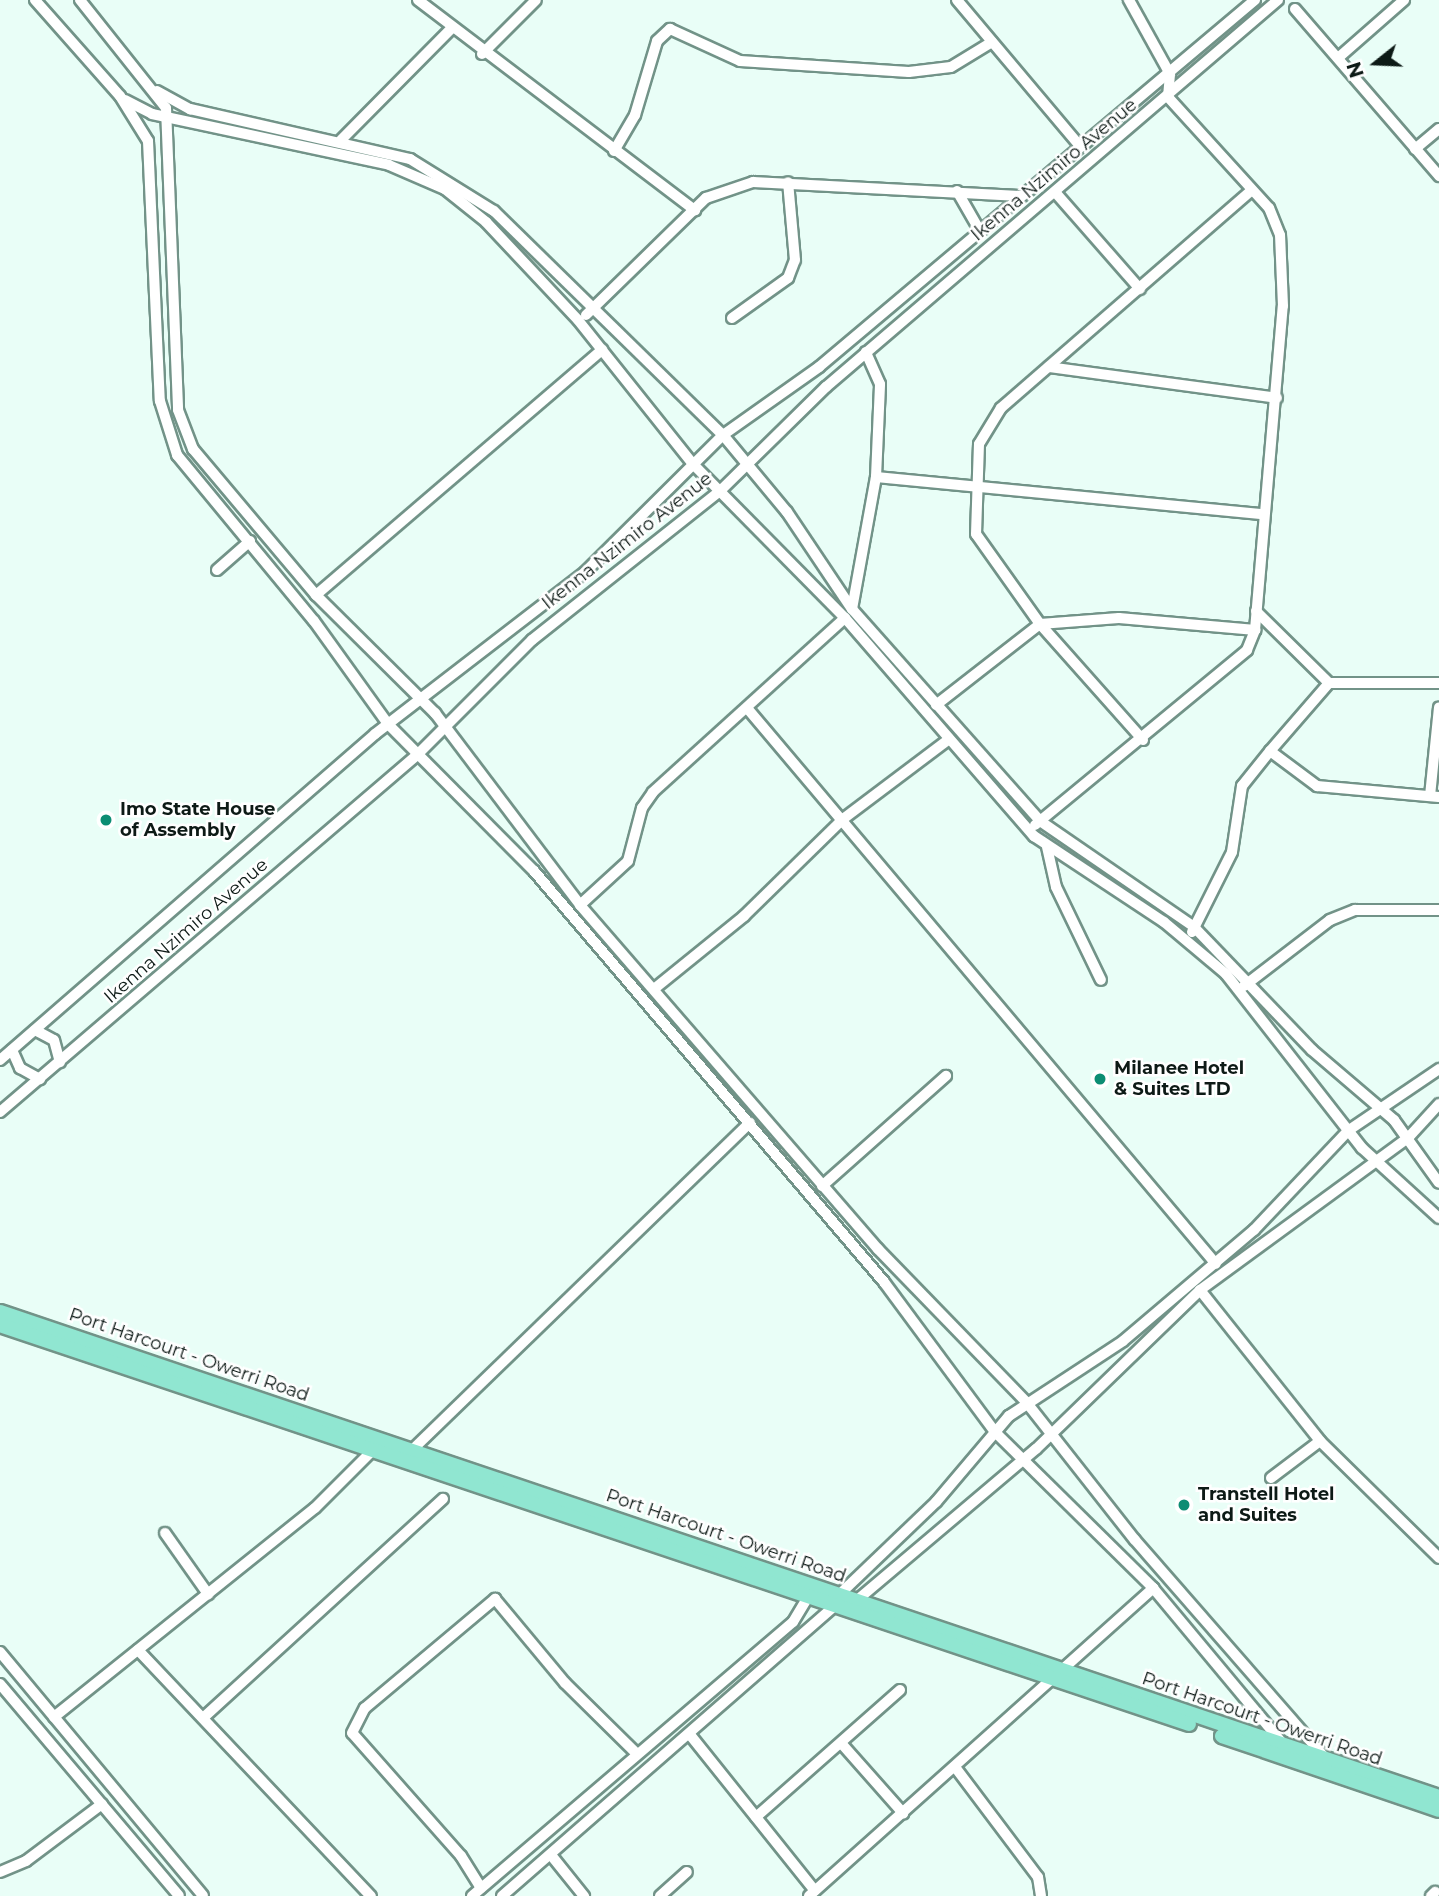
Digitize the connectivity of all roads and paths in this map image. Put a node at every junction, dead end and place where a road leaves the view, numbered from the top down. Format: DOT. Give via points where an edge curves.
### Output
graph roads {
  1 [pos="35,0"];
  2 [pos="79,0"];
  3 [pos="418,0"];
  4 [pos="536,0"];
  5 [pos="957,0"];
  6 [pos="1129,0"];
  7 [pos="1255,0"];
  8 [pos="1278,0"];
  9 [pos="1404,0"];
  10 [pos="1295,9"];
  11 [pos="451,29"];
  12 [pos="992,42"];
  13 [pos="482,54"];
  14 [pos="1338,58"];
  15 [pos="1170,74"];
  16 [pos="156,91"];
  17 [pos="120,96"];
  18 [pos="1168,97"];
  19 [pos="166,118"];
  20 [pos="1439,129"];
  21 [pos="341,140"];
  22 [pos="1082,147"];
  23 [pos="1415,149"];
  24 [pos="614,151"];
  25 [pos="1439,176"];
  26 [pos="788,182"];
  27 [pos="1252,190"];
  28 [pos="957,191"];
  29 [pos="1055,192"];
  30 [pos="1020,196"];
  31 [pos="695,210"];
  32 [pos="980,231"];
  33 [pos="1140,289"];
  34 [pos="592,311"];
  35 [pos="733,318"];
  36 [pos="578,320"];
  37 [pos="602,350"];
  38 [pos="866,352"];
  39 [pos="1049,367"];
  40 [pos="1277,398"];
  41 [pos="723,435"];
  42 [pos="185,437"];
  43 [pos="172,442"];
  44 [pos="693,464"];
  45 [pos="749,465"];
  46 [pos="876,477"];
  47 [pos="973,489"];
  48 [pos="719,492"];
  49 [pos="1263,514"];
  50 [pos="250,541"];
  51 [pos="217,569"];
  52 [pos="316,595"];
  53 [pos="852,609"];
  54 [pos="1256,611"];
  55 [pos="845,618"];
  56 [pos="1040,624"];
  57 [pos="1255,630"];
  58 [pos="1329,683"];
  59 [pos="1439,683"];
  60 [pos="421,697"];
  61 [pos="936,705"];
  62 [pos="1439,707"];
  63 [pos="747,708"];
  64 [pos="388,724"];
  65 [pos="447,727"];
  66 [pos="949,739"];
  67 [pos="1143,740"];
  68 [pos="1270,751"];
  69 [pos="416,756"];
  70 [pos="1435,796"];
  71 [pos="843,819"];
  72 [pos="1040,821"];
  73 [pos="1029,830"];
  74 [pos="1047,847"];
  75 [pos="580,905"];
  76 [pos="1439,910"];
  77 [pos="1194,927"];
  78 [pos="1187,940"];
  79 [pos="1101,980"];
  80 [pos="1244,986"];
  81 [pos="654,989"];
  82 [pos="35,1030"];
  83 [pos="12,1050"];
  84 [pos="0,1060"];
  85 [pos="60,1062"];
  86 [pos="1439,1069"];
  87 [pos="946,1076"];
  88 [pos="40,1079"];
  89 [pos="1439,1104"];
  90 [pos="1379,1109"];
  91 [pos="0,1112"];
  92 [pos="750,1123"];
  93 [pos="1349,1130"];
  94 [pos="1408,1138"];
  95 [pos="1378,1161"];
  96 [pos="1439,1183"];
  97 [pos="821,1186"];
  98 [pos="1439,1218"];
  99 [pos="1216,1264"];
  100 [pos="1200,1290"];
  101 [pos="0,1312"];
  102 [pos="0,1325"];
  103 [pos="1027,1402"];
  104 [pos="995,1432"];
  105 [pos="1051,1434"];
  106 [pos="1320,1441"];
  107 [pos="373,1450"];
  108 [pos="411,1451"];
  109 [pos="1022,1460"];
  110 [pos="1271,1478"];
  111 [pos="443,1499"];
  112 [pos="165,1533"];
  113 [pos="1439,1558"];
  114 [pos="1153,1588"];
  115 [pos="208,1594"];
  116 [pos="808,1595"];
  117 [pos="838,1600"];
  118 [pos="856,1601"];
  119 [pos="138,1650"];
  120 [pos="0,1652"];
  121 [pos="1055,1675"];
  122 [pos="0,1684"];
  123 [pos="900,1690"];
  124 [pos="54,1717"];
  125 [pos="202,1718"];
  126 [pos="691,1736"];
  127 [pos="841,1743"];
  128 [pos="1284,1746"];
  129 [pos="637,1754"];
  130 [pos="1325,1759"];
  131 [pos="955,1767"];
  132 [pos="1439,1797"];
  133 [pos="102,1804"];
  134 [pos="1439,1810"];
  135 [pos="903,1813"];
  136 [pos="756,1817"];
  137 [pos="551,1855"];
  138 [pos="0,1872"];
  139 [pos="687,1872"];
  140 [pos="476,1892"];
  141 [pos="812,1893"];
  142 [pos="1045,1894"];
  143 [pos="179,1896"];
  144 [pos="203,1896"];
  145 [pos="371,1896"];
  146 [pos="502,1896"];
  147 [pos="584,1896"];
  148 [pos="660,1896"];
  1 -- 17 [label="street"];
  2 -- 16 [label="street"];
  3 -- 11 [label="street"];
  4 -- 13 [label="street"];
  5 -- 12 [label="street"];
  6 -- 15 [label="street"];
  7 -- 15 [label="street, Ikenna Nzimiro Avenue"];
  8 -- 18 [label="street, Ikenna Nzimiro Avenue"];
  9 -- 14 [label="street"];
  10 -- 14 [label="street"];
  11 -- 13 [label="street"];
  11 -- 21 [label="street"];
  12 -- 22 [label="street"];
  12 -- 24 [label="street" via="951,67 909,72 740,61 670,29 657,41 635,115"];
  13 -- 24 [label="street"];
  14 -- 23 [label="street"];
  15 -- 18 [label="street"];
  15 -- 22 [label="street, Ikenna Nzimiro Avenue"];
  16 -- 19 [label="street"];
  16 -- 21 [label="street" via="190,109"];
  17 -- 19 [label="street"];
  17 -- 43 [label="street" via="146,135 151,159 160,401"];
  18 -- 27 [label="street"];
  18 -- 29 [label="street, Ikenna Nzimiro Avenue"];
  19 -- 36 [label="street" via="388,165 445,189 486,222"];
  19 -- 42 [label="street" via="178,410"];
  20 -- 23 [label="street"];
  21 -- 34 [label="street" via="410,159 460,185"];
  22 -- 30 [label="street, Ikenna Nzimiro Avenue"];
  23 -- 25 [label="street"];
  24 -- 31 [label="street"];
  26 -- 28 [label="street"];
  26 -- 31 [label="street" via="753,181 706,198"];
  26 -- 35 [label="street" via="795,260 788,278"];
  27 -- 33 [label="street"];
  27 -- 40 [label="street" via="1269,208 1280,235"];
  28 -- 30 [label="street"];
  28 -- 32 [label="street"];
  29 -- 33 [label="street"];
  29 -- 38 [label="street, Ikenna Nzimiro Avenue"];
  30 -- 32 [label="street, Ikenna Nzimiro Avenue"];
  31 -- 34 [label="street"];
  32 -- 41 [label="street, Ikenna Nzimiro Avenue" via="819,367"];
  33 -- 39 [label="street"];
  34 -- 36 [label="street"];
  34 -- 41 [label="street"];
  36 -- 37 [label="street"];
  37 -- 44 [label="street"];
  37 -- 52 [label="street"];
  38 -- 45 [label="street, Ikenna Nzimiro Avenue"];
  38 -- 46 [label="street" via="880,384"];
  39 -- 40 [label="street"];
  39 -- 47 [label="street" via="987,424"];
  40 -- 49 [label="street"];
  41 -- 44 [label="street, Ikenna Nzimiro Avenue"];
  41 -- 45 [label="street"];
  42 -- 43 [label="street"];
  42 -- 52 [label="street"];
  43 -- 50 [label="street"];
  44 -- 48 [label="street"];
  44 -- 60 [label="street, Ikenna Nzimiro Avenue" via="575,580"];
  45 -- 48 [label="street, Ikenna Nzimiro Avenue"];
  45 -- 53 [label="street"];
  46 -- 47 [label="street"];
  46 -- 53 [label="street"];
  47 -- 49 [label="street"];
  47 -- 56 [label="street" via="976,534"];
  48 -- 55 [label="street"];
  48 -- 65 [label="street, Ikenna Nzimiro Avenue" via="586,593"];
  49 -- 54 [label="street"];
  50 -- 51 [label="street"];
  50 -- 64 [label="street"];
  52 -- 60 [label="street"];
  53 -- 61 [label="street"];
  54 -- 57 [label="street"];
  54 -- 58 [label="street"];
  55 -- 63 [label="street"];
  55 -- 66 [label="street"];
  56 -- 57 [label="street" via="1119,618"];
  56 -- 61 [label="street"];
  56 -- 67 [label="street"];
  57 -- 67 [label="street" via="1247,650"];
  58 -- 59 [label="street"];
  58 -- 68 [label="street"];
  60 -- 64 [label="street, Ikenna Nzimiro Avenue"];
  60 -- 65 [label="street"];
  61 -- 72 [label="street"];
  62 -- 70 [label="street"];
  63 -- 71 [label="street"];
  63 -- 75 [label="street" via="653,792 642,808 628,861"];
  64 -- 69 [label="street"];
  64 -- 82 [label="street, Ikenna Nzimiro Avenue"];
  65 -- 69 [label="street, Ikenna Nzimiro Avenue"];
  65 -- 75 [label="street"];
  66 -- 71 [label="street"];
  66 -- 73 [label="street"];
  67 -- 72 [label="street"];
  68 -- 70 [label="street" via="1317,786"];
  68 -- 77 [label="street" via="1242,786 1232,852"];
  69 -- 85 [label="street, Ikenna Nzimiro Avenue"];
  69 -- 92 [label="street" via="534,871"];
  71 -- 81 [label="street" via="744,916"];
  71 -- 99 [label="street"];
  72 -- 73 [label="street"];
  72 -- 77 [label="street"];
  73 -- 74 [label="street"];
  74 -- 78 [label="street"];
  74 -- 79 [label="street" via="1056,887"];
  75 -- 81 [label="street"];
  76 -- 80 [label="street" via="1355,910 1330,920"];
  77 -- 78 [label="street"];
  77 -- 80 [label="street"];
  78 -- 80 [label="street"];
  80 -- 90 [label="street"];
  80 -- 93 [label="street"];
  81 -- 97 [label="street"];
  82 -- 83 [label="street, Ikenna Nzimiro Avenue"];
  82 -- 85 [label="street" via="54,1040"];
  83 -- 84 [label="street, Ikenna Nzimiro Avenue"];
  83 -- 88 [label="street" via="20,1068"];
  85 -- 88 [label="street, Ikenna Nzimiro Avenue"];
  86 -- 90 [label="street"];
  87 -- 97 [label="street"];
  88 -- 91 [label="street, Ikenna Nzimiro Avenue"];
  89 -- 94 [label="street"];
  90 -- 93 [label="street"];
  90 -- 94 [label="street"];
  92 -- 104 [label="street" via="884,1282"];
  92 -- 108 [label="street"];
  93 -- 95 [label="street"];
  93 -- 99 [label="street"];
  94 -- 95 [label="street"];
  94 -- 96 [label="street"];
  95 -- 98 [label="street"];
  95 -- 100 [label="street"];
  97 -- 103 [label="street"];
  99 -- 103 [label="street" via="1107,1353"];
  100 -- 105 [label="street"];
  100 -- 106 [label="street"];
  101 -- 108 [label="main road, Port Harcourt - Owerri Road"];
  102 -- 107 [label="main road, Port Harcourt - Owerri Road"];
  103 -- 104 [label="street"];
  103 -- 105 [label="street"];
  104 -- 109 [label="street"];
  104 -- 117 [label="street" via="936,1502"];
  105 -- 109 [label="street"];
  105 -- 130 [label="street"];
  106 -- 110 [label="street"];
  106 -- 113 [label="street"];
  107 -- 115 [label="street" via="315,1507"];
  107 -- 116 [label="main road, Port Harcourt - Owerri Road"];
  108 -- 117 [label="main road, Port Harcourt - Owerri Road"];
  109 -- 114 [label="street"];
  109 -- 118 [label="street"];
  111 -- 125 [label="street"];
  112 -- 115 [label="street"];
  114 -- 121 [label="street"];
  114 -- 128 [label="street"];
  115 -- 119 [label="street"];
  116 -- 117 [label="main road, Port Harcourt - Owerri Road"];
  116 -- 129 [label="street" via="793,1622"];
  117 -- 118 [label="main road, Port Harcourt - Owerri Road"];
  117 -- 121 [label="main road, Port Harcourt - Owerri Road"];
  117 -- 126 [label="street"];
  118 -- 121 [label="main road, Port Harcourt - Owerri Road"];
  119 -- 124 [label="street"];
  119 -- 125 [label="street"];
  120 -- 124 [label="street"];
  121 -- 128 [label="main road, Port Harcourt - Owerri Road"];
  121 -- 131 [label="street"];
  121 -- 134 [label="main road, Port Harcourt - Owerri Road"];
  122 -- 133 [label="street"];
  123 -- 127 [label="street"];
  124 -- 144 [label="street"];
  125 -- 145 [label="street"];
  126 -- 136 [label="street"];
  126 -- 137 [label="street"];
  127 -- 135 [label="street"];
  127 -- 136 [label="street"];
  128 -- 130 [label="main road, Port Harcourt - Owerri Road"];
  129 -- 140 [label="street"];
  129 -- 140 [label="street" via="565,1683 495,1599 365,1708 352,1732 461,1856"];
  130 -- 132 [label="main road, Port Harcourt - Owerri Road"];
  131 -- 135 [label="street"];
  131 -- 142 [label="street"];
  133 -- 138 [label="street" via="26,1861"];
  133 -- 143 [label="street"];
  135 -- 141 [label="street"];
  136 -- 141 [label="street"];
  137 -- 146 [label="street"];
  137 -- 147 [label="street"];
  139 -- 148 [label="street"];
}
